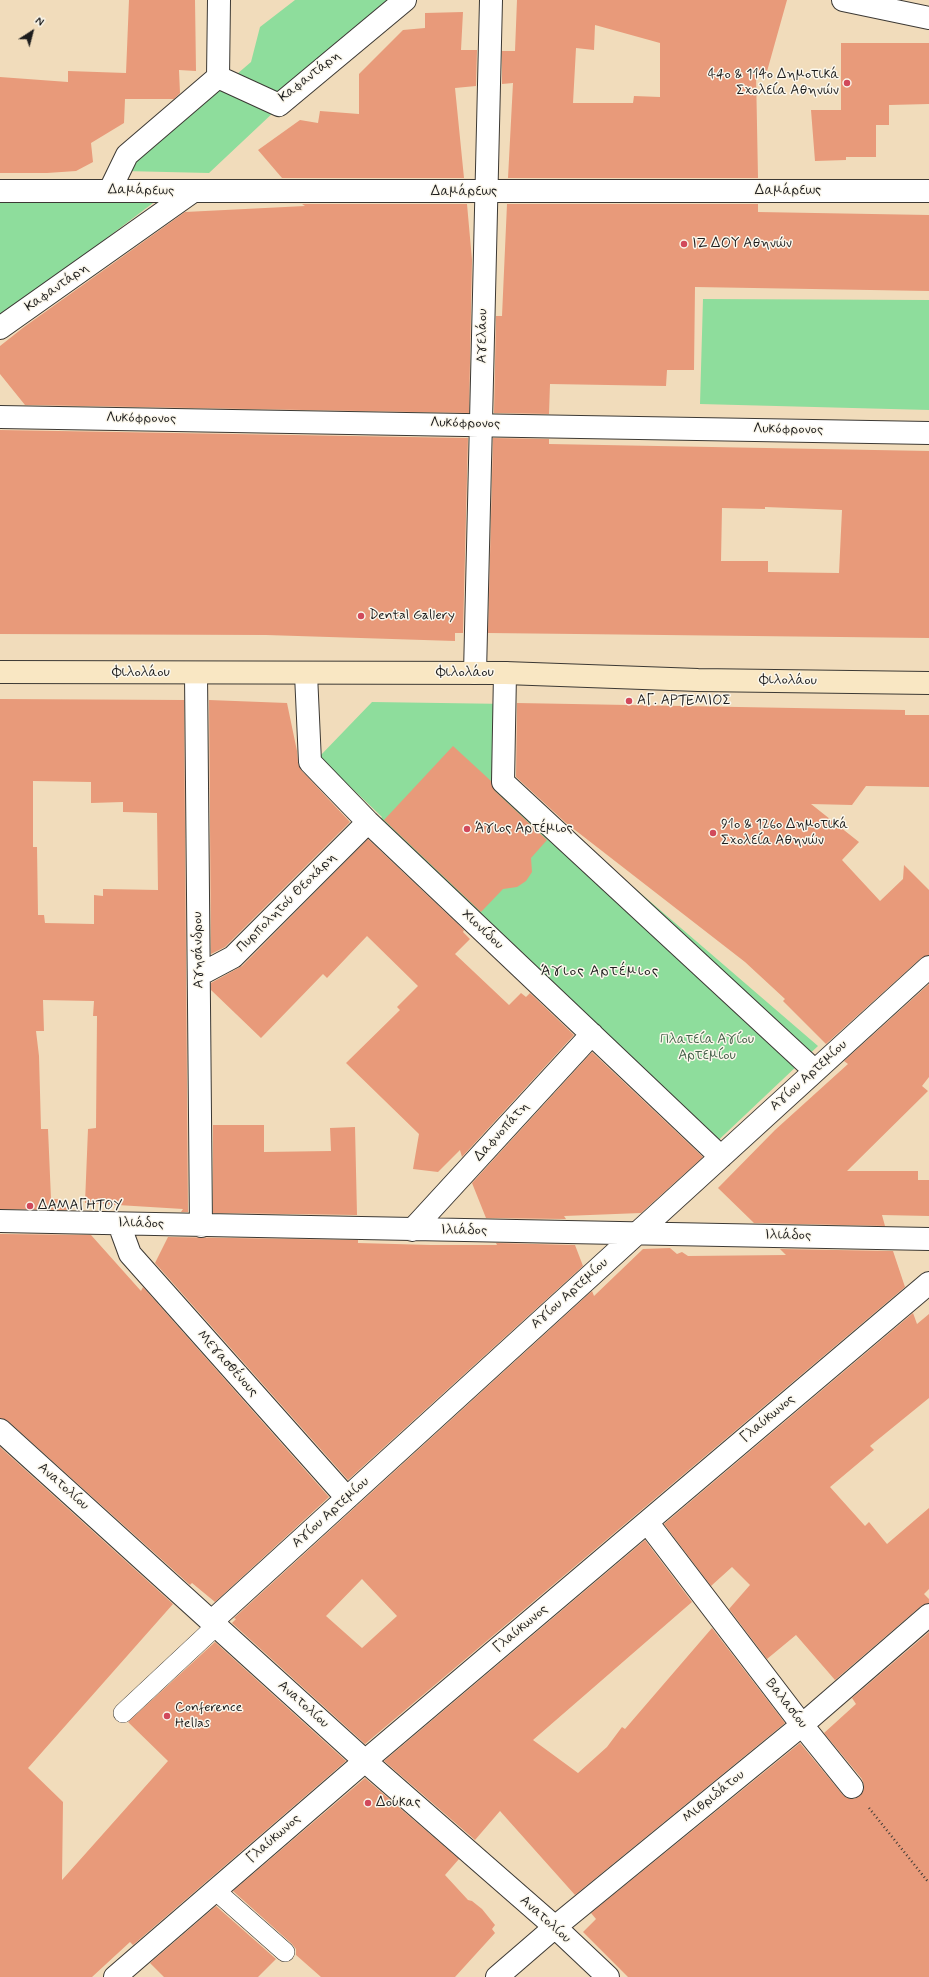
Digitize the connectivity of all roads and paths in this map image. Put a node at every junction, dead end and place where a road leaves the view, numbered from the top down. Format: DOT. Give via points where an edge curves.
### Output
graph roads {
  1 [pos="219,0"];
  2 [pos="405,0"];
  3 [pos="491,0"];
  4 [pos="844,0"];
  5 [pos="929,18"];
  6 [pos="218,77"];
  7 [pos="110,190"];
  8 [pos="0,191"];
  9 [pos="929,191"];
  10 [pos="192,192"];
  11 [pos="486,192"];
  12 [pos="0,328"];
  13 [pos="0,417"];
  14 [pos="481,424"];
  15 [pos="929,433"];
  16 [pos="0,672"];
  17 [pos="475,673"];
  18 [pos="505,673"];
  19 [pos="196,674"];
  20 [pos="306,674"];
  21 [pos="929,683"];
  22 [pos="368,822"];
  23 [pos="929,967"];
  24 [pos="199,975"];
  25 [pos="592,1034"];
  26 [pos="815,1071"];
  27 [pos="721,1157"];
  28 [pos="0,1221"];
  29 [pos="119,1224"];
  30 [pos="201,1226"];
  31 [pos="412,1230"];
  32 [pos="638,1232"];
  33 [pos="929,1239"];
  34 [pos="929,1283"];
  35 [pos="0,1430"];
  36 [pos="347,1498"];
  37 [pos="647,1522"];
  38 [pos="929,1615"];
  39 [pos="214,1624"];
  40 [pos="123,1713"];
  41 [pos="802,1725"];
  42 [pos="365,1761"];
  43 [pos="852,1787"];
  44 [pos="929,1883"];
  45 [pos="215,1890"];
  46 [pos="555,1927"];
  47 [pos="285,1952"];
  48 [pos="128,1973"];
  49 [pos="497,1977"];
  50 [pos="608,1977"];
  1 -- 6 [label="street"];
  2 -- 6 [label="street, Καφαντάρη" via="279,105"];
  3 -- 11 [label="street, Αγελάου"];
  4 -- 5 [label="street"];
  6 -- 7 [label="street" via="126,155"];
  7 -- 8 [label="street, Δαμάρεως"];
  7 -- 10 [label="street, Δαμάρεως"];
  9 -- 11 [label="street, Δαμάρεως"];
  10 -- 11 [label="street, Δαμάρεως"];
  10 -- 12 [label="street, Καφαντάρη"];
  11 -- 14 [label="street, Αγελάου"];
  13 -- 14 [label="street, Λυκόφρονος"];
  14 -- 15 [label="street, Λυκόφρονος"];
  14 -- 17 [label="street, Αγελάου"];
  16 -- 19 [label="main road, Φιλολάου"];
  17 -- 18 [label="main road, Φιλολάου"];
  17 -- 20 [label="main road, Φιλολάου"];
  18 -- 21 [label="main road, Φιλολάου" via="698,680"];
  18 -- 26 [label="street" via="503,782"];
  19 -- 20 [label="main road, Φιλολάου"];
  19 -- 24 [label="street, Αγησάνδρου"];
  20 -- 22 [label="street, Χιονίδου" via="310,762"];
  22 -- 24 [label="street, Πυρπολητού Θεοχάρη" via="233,957"];
  22 -- 25 [label="street, Χιονίδου"];
  23 -- 26 [label="street, Αγίου Αρτεμίου"];
  24 -- 30 [label="street, Αγησάνδρου"];
  25 -- 27 [label="street, Χιονίδου"];
  25 -- 31 [label="street, Δαφνοπάτη"];
  26 -- 27 [label="street, Αγίου Αρτεμίου"];
  27 -- 32 [label="street, Αγίου Αρτεμίου"];
  28 -- 29 [label="street, Ιλιάδος"];
  29 -- 30 [label="street, Ιλιάδος"];
  29 -- 36 [label="street, Μεγασθένους" via="130,1254"];
  30 -- 31 [label="street, Ιλιάδος"];
  31 -- 32 [label="street, Ιλιάδος"];
  32 -- 33 [label="street, Ιλιάδος"];
  32 -- 36 [label="street, Αγίου Αρτεμίου"];
  34 -- 37 [label="street, Γλαύκωνος"];
  35 -- 39 [label="street, Ανατολίου"];
  36 -- 39 [label="street, Αγίου Αρτεμίου"];
  37 -- 41 [label="street, Βαλασίου"];
  37 -- 42 [label="street, Γλαύκωνος"];
  38 -- 41 [label="street, Μιθριδάτου"];
  39 -- 40 [label="lane"];
  39 -- 42 [label="street, Ανατολίου"];
  41 -- 43 [label="street, Βαλασίου"];
  41 -- 46 [label="street, Μιθριδάτου"];
  42 -- 45 [label="street, Γλαύκωνος"];
  42 -- 46 [label="street, Ανατολίου"];
  43 -- 44 [label="path"];
  45 -- 47 [label="lane"];
  45 -- 48 [label="street, Γλαύκωνος"];
  46 -- 49 [label="street, Μιθριδάτου"];
  46 -- 50 [label="street, Ανατολίου"];
}
